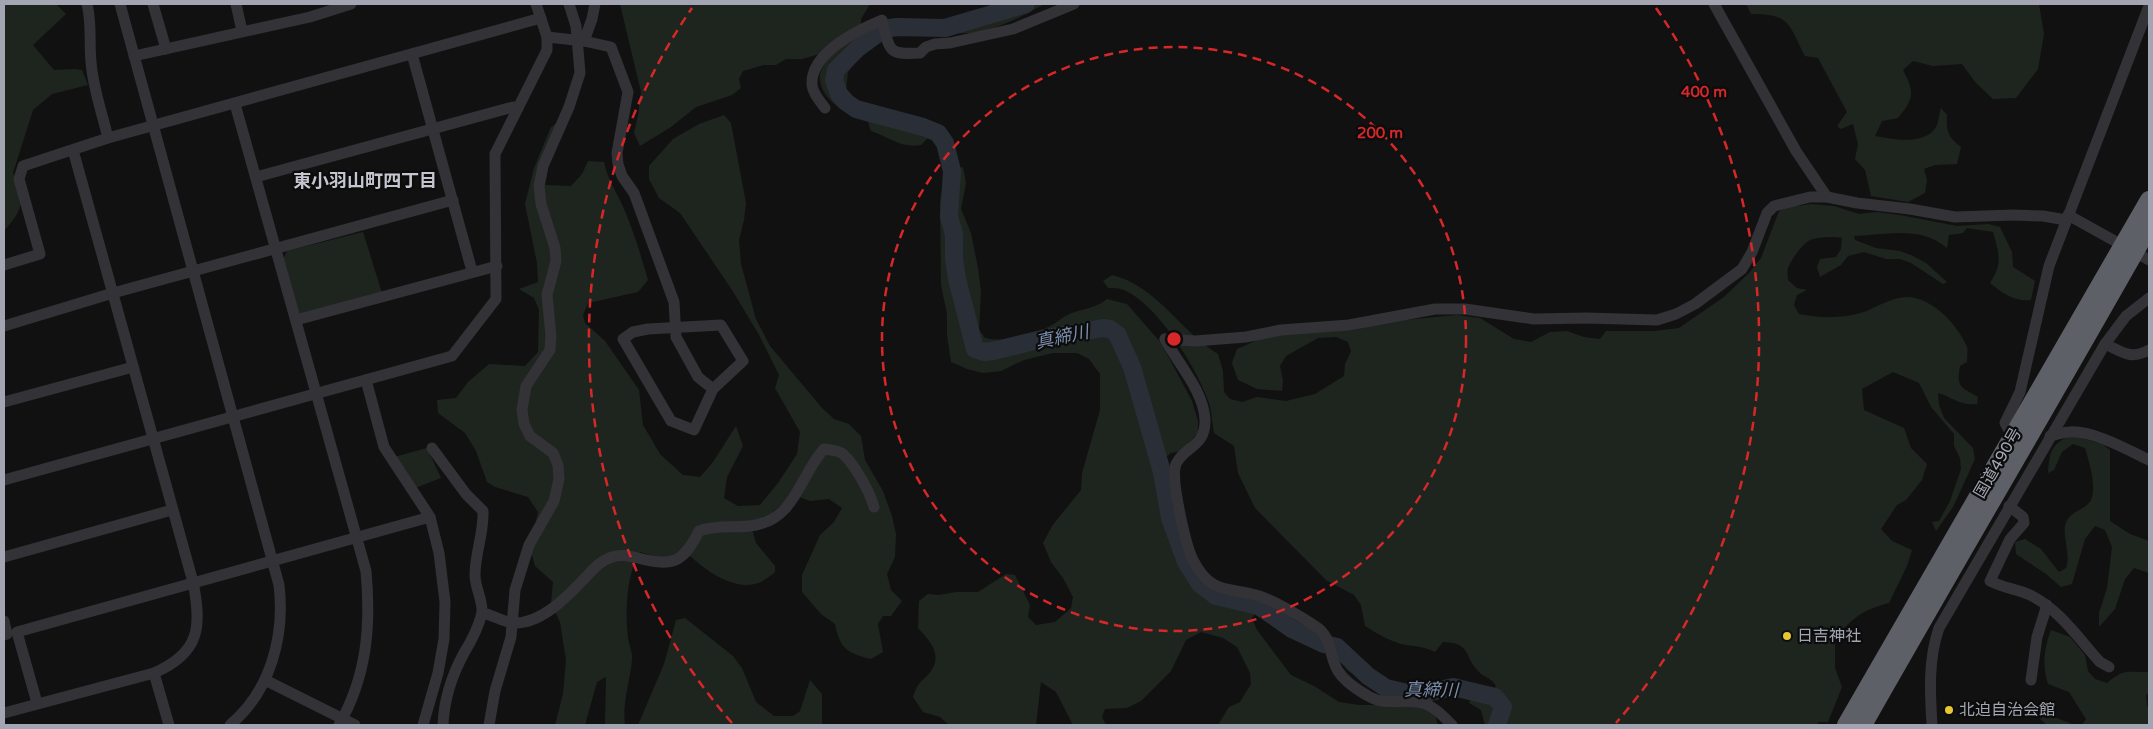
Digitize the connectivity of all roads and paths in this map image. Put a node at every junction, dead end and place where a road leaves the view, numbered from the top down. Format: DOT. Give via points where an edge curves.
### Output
graph roads {
  1 [pos="87,4"];
  2 [pos="120,4"];
  3 [pos="153,4"];
  4 [pos="236,4"];
  5 [pos="351,4"];
  6 [pos="536,4"];
  7 [pos="569,4"];
  8 [pos="595,4"];
  9 [pos="1074,4"];
  10 [pos="1714,4"];
  11 [pos="2149,6"];
  12 [pos="541,18"];
  13 [pos="242,31"];
  14 [pos="547,37"];
  15 [pos="581,40"];
  16 [pos="166,49"];
  17 [pos="412,54"];
  18 [pos="134,56"];
  19 [pos="235,104"];
  20 [pos="518,108"];
  21 [pos="825,108"];
  22 [pos="153,127"];
  23 [pos="432,129"];
  24 [pos="108,138"];
  25 [pos="73,150"];
  26 [pos="256,176"];
  27 [pos="1827,197"];
  28 [pos="453,200"];
  29 [pos="2149,200"];
  30 [pos="2067,217"];
  31 [pos="2149,227"];
  32 [pos="276,248"];
  33 [pos="2136,252"];
  34 [pos="4,265"];
  35 [pos="497,266"];
  36 [pos="194,271"];
  37 [pos="472,271"];
  38 [pos="113,293"];
  39 [pos="2149,298"];
  40 [pos="296,320"];
  41 [pos="4,326"];
  42 [pos="676,329"];
  43 [pos="2105,344"];
  44 [pos="2149,350"];
  45 [pos="133,367"];
  46 [pos="366,380"];
  47 [pos="713,389"];
  48 [pos="316,394"];
  49 [pos="4,402"];
  50 [pos="232,417"];
  51 [pos="2050,436"];
  52 [pos="2013,438"];
  53 [pos="153,439"];
  54 [pos="432,448"];
  55 [pos="2126,449"];
  56 [pos="2149,451"];
  57 [pos="2149,460"];
  58 [pos="4,480"];
  59 [pos="2009,506"];
  60 [pos="874,507"];
  61 [pos="172,510"];
  62 [pos="430,517"];
  63 [pos="356,538"];
  64 [pos="4,557"];
  65 [pos="273,561"];
  66 [pos="193,582"];
  67 [pos="2047,605"];
  68 [pos="482,613"];
  69 [pos="4,621"];
  70 [pos="512,623"];
  71 [pos="4,635"];
  72 [pos="2108,668"];
  73 [pos="154,673"];
  74 [pos="265,680"];
  75 [pos="2031,680"];
  76 [pos="37,703"];
  77 [pos="4,713"];
  78 [pos="340,722"];
  79 [pos="169,725"];
  80 [pos="230,725"];
  81 [pos="355,725"];
  82 [pos="423,725"];
  83 [pos="442,725"];
  84 [pos="489,725"];
  85 [pos="1452,725"];
  86 [pos="1846,725"];
  87 [pos="1863,725"];
  88 [pos="1932,725"];
  1 -- 24 [label="street" via="91,24 90,60"];
  2 -- 18 [label="street"];
  3 -- 16 [label="street"];
  4 -- 13 [label="street"];
  5 -- 13 [label="street" via="310,17"];
  6 -- 12 [label="street"];
  7 -- 15 [label="street"];
  8 -- 15 [label="street" via="592,19"];
  9 -- 21 [label="street" via="1013,29 935,44 920,53 899,54 891,49 882,20 860,29 827,52 816,66 812,84 816,97"];
  10 -- 27 [label="street" via="1796,151"];
  11 -- 30 [label="street"];
  12 -- 14 [label="street"];
  12 -- 17 [label="street"];
  13 -- 16 [label="street"];
  14 -- 15 [label="street"];
  14 -- 20 [label="street" via="547,50"];
  15 -- 42 [label="street" via="611,48 628,92 616,153 618,164 634,193 669,285"];
  15 -- 70 [label="street" via="577,85 543,166 539,186 541,204 556,248 547,295 550,350 526,386 522,410 530,436 553,453 559,479 554,501 529,545 515,590"];
  16 -- 18 [label="street"];
  17 -- 19 [label="street"];
  17 -- 23 [label="street"];
  18 -- 22 [label="street"];
  19 -- 22 [label="street"];
  19 -- 26 [label="street"];
  20 -- 23 [label="street"];
  20 -- 35 [label="street" via="495,154"];
  22 -- 24 [label="street"];
  22 -- 36 [label="street"];
  23 -- 26 [label="street"];
  23 -- 28 [label="street"];
  24 -- 25 [label="street"];
  25 -- 34 [label="street" via="23,166 19,179 40,254"];
  25 -- 38 [label="street"];
  26 -- 32 [label="street"];
  27 -- 30 [label="street" via="1955,217"];
  27 -- 85 [label="street" via="1810,197 1774,206 1767,212 1742,269 1695,304 1657,320 1534,319 1465,309 1435,309 1349,325 1280,330 1246,337 1195,341 1165,339 1203,406 1203,436 1178,460 1174,471 1180,514 1192,559 1206,578 1224,590 1262,597 1316,626 1325,634 1339,673 1354,687 1373,698 1424,703"];
  28 -- 32 [label="street"];
  28 -- 37 [label="street"];
  29 -- 33 [label="highway, 国道490号"];
  30 -- 33 [label="street"];
  30 -- 52 [label="street" via="2042,292 2020,392 2005,423"];
  31 -- 33 [label="highway, 国道490号"];
  32 -- 36 [label="street"];
  32 -- 40 [label="street"];
  33 -- 52 [label="highway, 国道490号"];
  33 -- 87 [label="highway, 国道490号"];
  35 -- 37 [label="street"];
  35 -- 46 [label="street" via="496,300 452,356"];
  36 -- 38 [label="street"];
  36 -- 50 [label="street"];
  37 -- 40 [label="street"];
  38 -- 41 [label="street"];
  38 -- 45 [label="street"];
  39 -- 43 [label="street" via="2126,316"];
  40 -- 48 [label="street"];
  42 -- 47 [label="street" via="676,337 698,378"];
  42 -- 47 [label="street" via="721,325 743,361"];
  42 -- 47 [label="street" via="648,329 633,332 623,339 671,421 694,430"];
  43 -- 44 [label="street" via="2130,356"];
  43 -- 51 [label="street"];
  45 -- 49 [label="street"];
  45 -- 53 [label="street"];
  46 -- 48 [label="street"];
  46 -- 62 [label="street" via="384,447"];
  48 -- 50 [label="street"];
  48 -- 63 [label="street"];
  50 -- 53 [label="street"];
  50 -- 65 [label="street"];
  51 -- 55 [label="street" via="2070,432 2085,434"];
  51 -- 59 [label="street"];
  52 -- 86 [label="highway, 国道490号"];
  53 -- 58 [label="street"];
  53 -- 61 [label="street"];
  54 -- 68 [label="street" via="483,512 475,576 483,604"];
  55 -- 56 [label="street"];
  55 -- 57 [label="street"];
  59 -- 67 [label="street" via="2023,517 2024,523 2010,539 1990,581 1998,586 2014,588"];
  59 -- 88 [label="street" via="1939,628 1931,662"];
  60 -- 70 [label="street" via="865,485 843,455 824,449 782,513 758,525 721,526 699,531 687,552 673,562 655,562 624,555 612,557 600,563 574,590 539,617 524,623"];
  61 -- 64 [label="street"];
  61 -- 66 [label="street"];
  62 -- 63 [label="street"];
  62 -- 82 [label="street" via="445,602 444,639"];
  63 -- 65 [label="street"];
  63 -- 78 [label="street" via="366,571 369,606 366,642 358,682"];
  65 -- 66 [label="street"];
  65 -- 74 [label="street" via="281,608 276,647"];
  66 -- 73 [label="street" via="199,610 192,642 172,665"];
  66 -- 76 [label="street" via="17,632"];
  67 -- 72 [label="street"];
  67 -- 75 [label="street" via="2037,637"];
  68 -- 70 [label="street"];
  68 -- 83 [label="street" via="478,629 453,678"];
  69 -- 71 [label="street" via="7,634"];
  70 -- 84 [label="street"];
  73 -- 76 [label="street"];
  73 -- 79 [label="street"];
  74 -- 78 [label="street"];
  74 -- 80 [label="street" via="254,700"];
  76 -- 77 [label="street"];
  78 -- 81 [label="street"];
}
